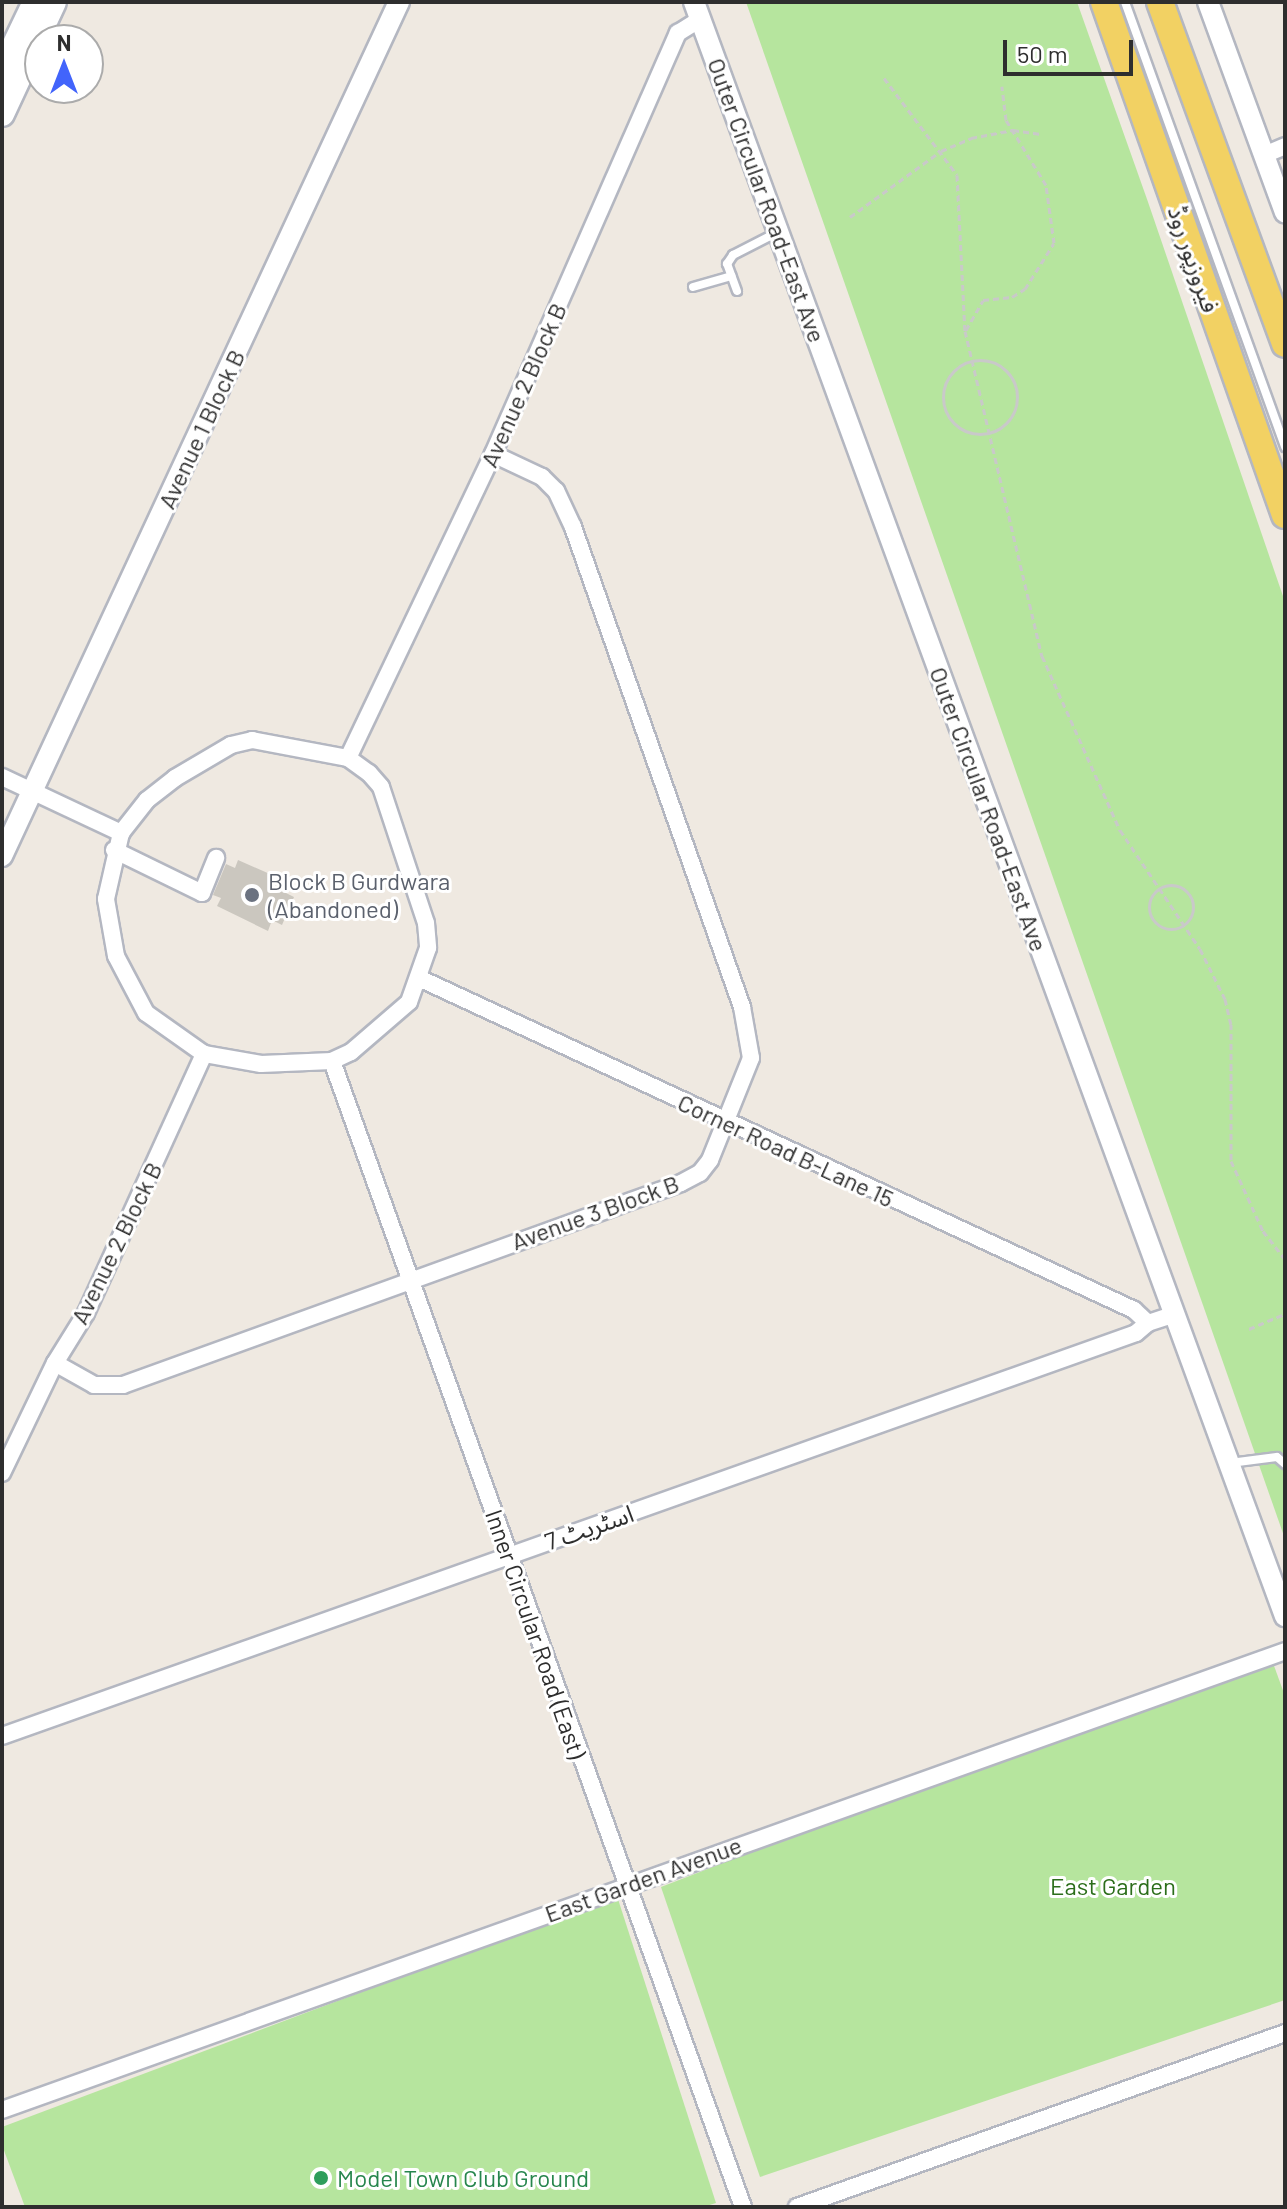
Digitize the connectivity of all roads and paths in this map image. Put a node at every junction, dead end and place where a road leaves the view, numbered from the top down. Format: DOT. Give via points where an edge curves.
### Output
graph roads {
  1 [pos="35,2"];
  2 [pos="54,2"];
  3 [pos="399,2"];
  4 [pos="1104,2"];
  5 [pos="1125,2"];
  6 [pos="1160,2"];
  7 [pos="1208,2"];
  8 [pos="697,10"];
  9 [pos="2,71"];
  10 [pos="884,78"];
  11 [pos="1002,86"];
  12 [pos="2,114"];
  13 [pos="1013,130"];
  14 [pos="1041,134"];
  15 [pos="1285,146"];
  16 [pos="941,151"];
  17 [pos="1264,155"];
  18 [pos="1285,212"];
  19 [pos="850,217"];
  20 [pos="778,232"];
  21 [pos="731,276"];
  22 [pos="693,287"];
  23 [pos="737,291"];
  24 [pos="965,331"];
  25 [pos="1285,344"];
  26 [pos="971,361"];
  27 [pos="989,433"];
  28 [pos="1285,447"];
  29 [pos="493,454"];
  30 [pos="1285,515"];
  31 [pos="348,758"];
  32 [pos="2,777"];
  33 [pos="33,792"];
  34 [pos="121,833"];
  35 [pos="114,850"];
  36 [pos="2,856"];
  37 [pos="216,858"];
  38 [pos="1158,889"];
  39 [pos="1184,925"];
  40 [pos="421,979"];
  41 [pos="204,1054"];
  42 [pos="332,1061"];
  43 [pos="726,1122"];
  44 [pos="1285,1259"];
  45 [pos="410,1278"];
  46 [pos="1285,1314"];
  47 [pos="1173,1315"];
  48 [pos="1148,1323"];
  49 [pos="1249,1329"];
  50 [pos="55,1363"];
  51 [pos="1230,1463"];
  52 [pos="1285,1464"];
  53 [pos="2,1473"];
  54 [pos="508,1556"];
  55 [pos="1285,1616"];
  56 [pos="1285,1651"];
  57 [pos="2,1736"];
  58 [pos="625,1885"];
  59 [pos="1285,2033"];
  60 [pos="2,2110"];
  61 [pos="743,2207"];
  62 [pos="797,2207"];
  1 -- 9 [label="main road"];
  2 -- 12 [label="main road"];
  3 -- 33 [label="street, Avenue 1 Block B"];
  4 -- 30 [label="main road, فیروزپور روڈ"];
  5 -- 28 [label="lane"];
  6 -- 25 [label="main road"];
  7 -- 17 [label="street"];
  8 -- 20 [label="street, Outer Circular Road-East Ave"];
  8 -- 29 [label="street, Avenue 2 Block B" via="678,33"];
  10 -- 16 [label="path"];
  11 -- 13 [label="path" via="1003,111"];
  13 -- 14 [label="path"];
  13 -- 16 [label="path" via="971,138"];
  13 -- 24 [label="path" via="1046,185 1054,243 1025,289 1012,297 983,300"];
  15 -- 17 [label="street"];
  16 -- 19 [label="path"];
  16 -- 24 [label="path" via="958,181"];
  17 -- 18 [label="street"];
  20 -- 21 [label="lane" via="733,255 727,264"];
  20 -- 47 [label="street, Outer Circular Road-East Ave"];
  21 -- 22 [label="lane"];
  21 -- 23 [label="lane"];
  24 -- 26 [label="path"];
  26 -- 27 [label="path"];
  26 -- 27 [label="path" via="948,378 944,406 961,429"];
  26 -- 27 [label="path" via="999,365 1016,388 1012,416"];
  27 -- 38 [label="path" via="1042,656 1120,830"];
  29 -- 31 [label="street, Avenue 2 Block B"];
  29 -- 43 [label="street, Avenue 3 Block B" via="542,477 556,491 573,527 742,1007 751,1058"];
  31 -- 34 [label="street" via="271,741 231,745 147,800"];
  31 -- 40 [label="street" via="381,787 402,847 426,923 428,948"];
  32 -- 33 [label="street"];
  33 -- 34 [label="street"];
  33 -- 36 [label="street, Avenue 1 Block B"];
  34 -- 35 [label="street"];
  35 -- 37 [label="street" via="202,893"];
  35 -- 41 [label="street" via="106,899 116,956 128,985 146,1013"];
  38 -- 39 [label="path"];
  38 -- 39 [label="path" via="1149,909 1155,922 1169,929"];
  38 -- 39 [label="path" via="1180,886 1191,897 1192,912"];
  39 -- 44 [label="path" via="1229,1010 1231,1161 1263,1231"];
  40 -- 42 [label="street" via="409,1002 380,1029"];
  40 -- 43 [label="street, Corner Road B-Lane 15"];
  41 -- 42 [label="street" via="261,1064"];
  41 -- 50 [label="street, Avenue 2 Block B" via="86,1313"];
  42 -- 45 [label="street, Inner Circular Road (East)"];
  43 -- 45 [label="street, Avenue 3 Block B" via="710,1160 681,1183"];
  43 -- 48 [label="street, Corner Road B-Lane 15" via="1134,1310"];
  45 -- 50 [label="street, Avenue 3 Block B" via="123,1385 94,1385"];
  45 -- 54 [label="street, Inner Circular Road (East)"];
  46 -- 49 [label="path"];
  47 -- 48 [label="street, اسٹریٹ 7"];
  47 -- 51 [label="street, Outer Circular Road-East Ave"];
  48 -- 54 [label="street, اسٹریٹ 7" via="1136,1333"];
  50 -- 53 [label="street, Avenue 2 Block B"];
  51 -- 52 [label="lane" via="1277,1457"];
  51 -- 55 [label="street, Outer Circular Road-East Ave"];
  54 -- 57 [label="street, اسٹریٹ 7"];
  54 -- 58 [label="street, Inner Circular Road (East)"];
  56 -- 58 [label="street, East Garden Avenue"];
  58 -- 60 [label="street, East Garden Avenue"];
  58 -- 61 [label="street, Inner Circular Road (East)"];
  59 -- 62 [label="street"];
}
